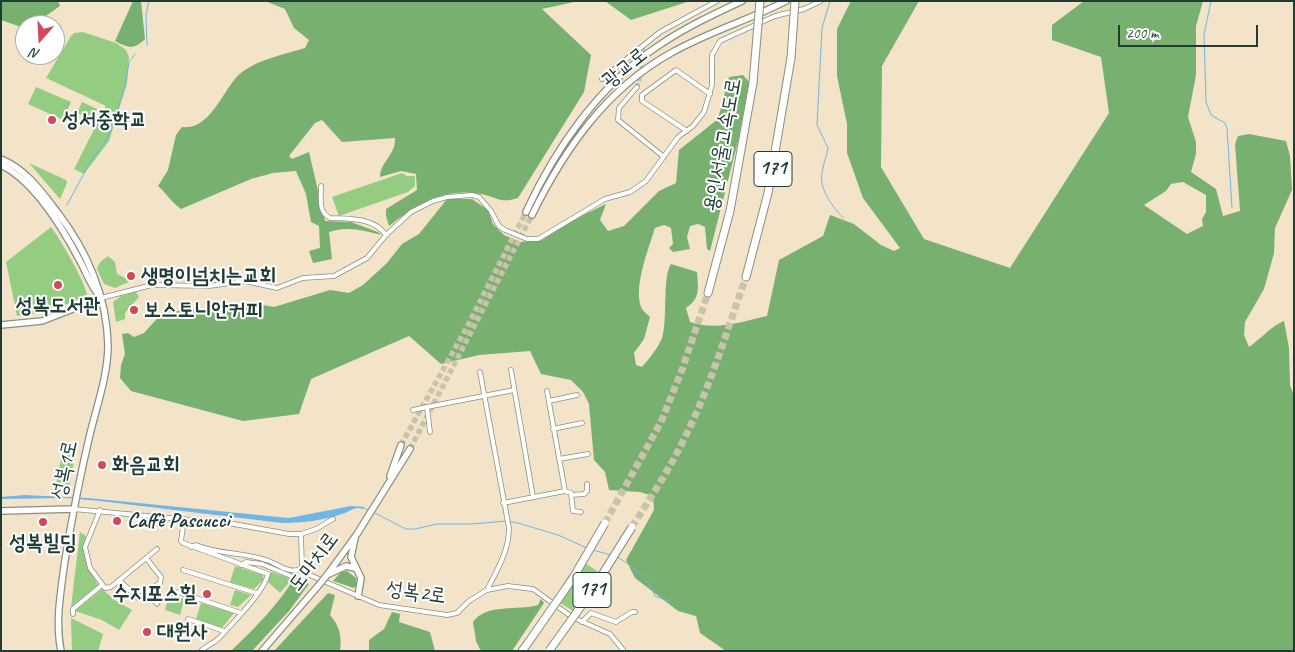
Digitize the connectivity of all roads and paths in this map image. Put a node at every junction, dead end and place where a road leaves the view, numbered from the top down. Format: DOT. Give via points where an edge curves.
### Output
graph roads {
  1 [pos="717,1"];
  2 [pos="742,1"];
  3 [pos="760,1"];
  4 [pos="786,1"];
  5 [pos="794,1"];
  6 [pos="821,1"];
  7 [pos="602,79"];
  8 [pos="637,86"];
  9 [pos="710,94"];
  10 [pos="687,131"];
  11 [pos="1,155"];
  12 [pos="664,157"];
  13 [pos="1,159"];
  14 [pos="1,165"];
  15 [pos="19,168"];
  16 [pos="321,186"];
  17 [pos="526,212"];
  18 [pos="532,215"];
  19 [pos="386,235"];
  20 [pos="746,277"];
  21 [pos="708,293"];
  22 [pos="100,298"];
  23 [pos="1,325"];
  24 [pos="511,370"];
  25 [pos="480,372"];
  26 [pos="514,390"];
  27 [pos="547,391"];
  28 [pos="483,395"];
  29 [pos="576,395"];
  30 [pos="548,401"];
  31 [pos="427,407"];
  32 [pos="413,410"];
  33 [pos="582,423"];
  34 [pos="554,429"];
  35 [pos="430,432"];
  36 [pos="401,445"];
  37 [pos="410,449"];
  38 [pos="588,454"];
  39 [pos="559,459"];
  40 [pos="587,484"];
  41 [pos="386,488"];
  42 [pos="565,491"];
  43 [pos="570,495"];
  44 [pos="534,497"];
  45 [pos="503,503"];
  46 [pos="74,506"];
  47 [pos="100,510"];
  48 [pos="1,511"];
  49 [pos="580,512"];
  50 [pos="333,518"];
  51 [pos="184,519"];
  52 [pos="605,523"];
  53 [pos="632,528"];
  54 [pos="300,534"];
  55 [pos="356,534"];
  56 [pos="191,547"];
  57 [pos="157,549"];
  58 [pos="146,558"];
  59 [pos="241,565"];
  60 [pos="269,568"];
  61 [pos="302,568"];
  62 [pos="355,569"];
  63 [pos="183,570"];
  64 [pos="268,574"];
  65 [pos="327,574"];
  66 [pos="293,577"];
  67 [pos="119,580"];
  68 [pos="102,585"];
  69 [pos="487,590"];
  70 [pos="178,592"];
  71 [pos="147,593"];
  72 [pos="256,593"];
  73 [pos="358,596"];
  74 [pos="157,604"];
  75 [pos="635,612"];
  76 [pos="241,613"];
  77 [pos="73,614"];
  78 [pos="188,619"];
  79 [pos="582,622"];
  80 [pos="224,631"];
  81 [pos="61,651"];
  82 [pos="201,651"];
  83 [pos="262,651"];
  84 [pos="522,651"];
  85 [pos="549,651"];
  86 [pos="624,651"];
  1 -- 7 [label="street" via="660,32"];
  2 -- 17 [label="main road, 광교로" via="658,45 611,86 564,144"];
  3 -- 21 [label="highway, 용인서울고속도로 / 171, bridge" via="753,83 730,211"];
  4 -- 18 [label="main road, 광교로" via="670,53 621,89 567,151"];
  5 -- 20 [label="highway, 171, bridge" via="791,58 768,193"];
  6 -- 9 [label="street" via="775,16 720,41 712,55"];
  8 -- 12 [label="street" via="619,108 618,120"];
  9 -- 10 [label="street" via="704,112"];
  9 -- 10 [label="street" via="676,70 642,95 642,101"];
  10 -- 12 [label="street"];
  11 -- 15 [label="main road, 성복1로"];
  12 -- 19 [label="street" via="638,188 605,199 538,238 527,239 500,226 479,197 462,196 438,200 411,212"];
  13 -- 15 [label="main road, 성복1로"];
  14 -- 22 [label="main road, 성복1로" via="20,177 54,217"];
  15 -- 22 [label="main road, 성복1로" via="40,189 74,234 100,289"];
  16 -- 19 [label="street" via="321,207 325,215 368,222 382,229"];
  19 -- 22 [label="street" via="367,258 334,276 302,278 277,288 245,281 209,286 152,285"];
  22 -- 23 [label="main road" via="44,320"];
  22 -- 46 [label="main road, 성복1로" via="107,330 107,357"];
  24 -- 26 [label="street"];
  25 -- 28 [label="street"];
  26 -- 28 [label="street"];
  26 -- 44 [label="street"];
  27 -- 30 [label="street"];
  28 -- 31 [label="street"];
  28 -- 45 [label="street"];
  29 -- 30 [label="street"];
  30 -- 34 [label="street"];
  31 -- 32 [label="street"];
  31 -- 35 [label="street"];
  33 -- 34 [label="street"];
  34 -- 39 [label="street"];
  36 -- 41 [label="main road"];
  37 -- 41 [label="main road"];
  38 -- 39 [label="street"];
  39 -- 42 [label="street"];
  40 -- 43 [label="street" via="584,494"];
  41 -- 55 [label="main road, 도마치로"];
  42 -- 43 [label="street"];
  42 -- 44 [label="street"];
  43 -- 49 [label="street" via="573,511"];
  44 -- 45 [label="street"];
  45 -- 69 [label="street" via="509,540"];
  46 -- 47 [label="street"];
  46 -- 48 [label="main road"];
  46 -- 81 [label="main road, 성복1로" via="58,624"];
  47 -- 51 [label="street"];
  47 -- 68 [label="street" via="85,547 90,568"];
  50 -- 54 [label="street"];
  51 -- 54 [label="street"];
  51 -- 56 [label="street" via="181,540"];
  52 -- 84 [label="highway, 171, bridge" via="573,578"];
  53 -- 85 [label="highway, 171, bridge"];
  54 -- 61 [label="street"];
  55 -- 62 [label="main road" via="351,557"];
  55 -- 65 [label="main road, 도마치로"];
  56 -- 59 [label="street"];
  56 -- 61 [label="street, 성복2로" via="261,559 291,570"];
  57 -- 58 [label="street"];
  58 -- 67 [label="street"];
  58 -- 71 [label="street" via="162,580"];
  59 -- 60 [label="street" via="246,562"];
  59 -- 64 [label="street"];
  60 -- 64 [label="street"];
  60 -- 66 [label="street"];
  61 -- 73 [label="street, 성복2로" via="309,576"];
  62 -- 65 [label="main road" via="346,566"];
  62 -- 73 [label="main road" via="362,582"];
  63 -- 72 [label="street"];
  64 -- 72 [label="street"];
  65 -- 83 [label="main road, 도마치로, bridge"];
  67 -- 68 [label="street" via="110,587"];
  67 -- 71 [label="street" via="138,598"];
  68 -- 77 [label="street" via="73,609"];
  69 -- 73 [label="street, 성복2로" via="457,613 447,615 379,605"];
  69 -- 79 [label="street, 성복2로" via="508,586 533,589"];
  70 -- 76 [label="street"];
  71 -- 74 [label="street"];
  72 -- 76 [label="street"];
  75 -- 79 [label="street" via="616,622 591,613"];
  76 -- 80 [label="street"];
  78 -- 80 [label="street"];
  79 -- 86 [label="street, 성복2로" via="610,634"];
  80 -- 82 [label="street"];
}
